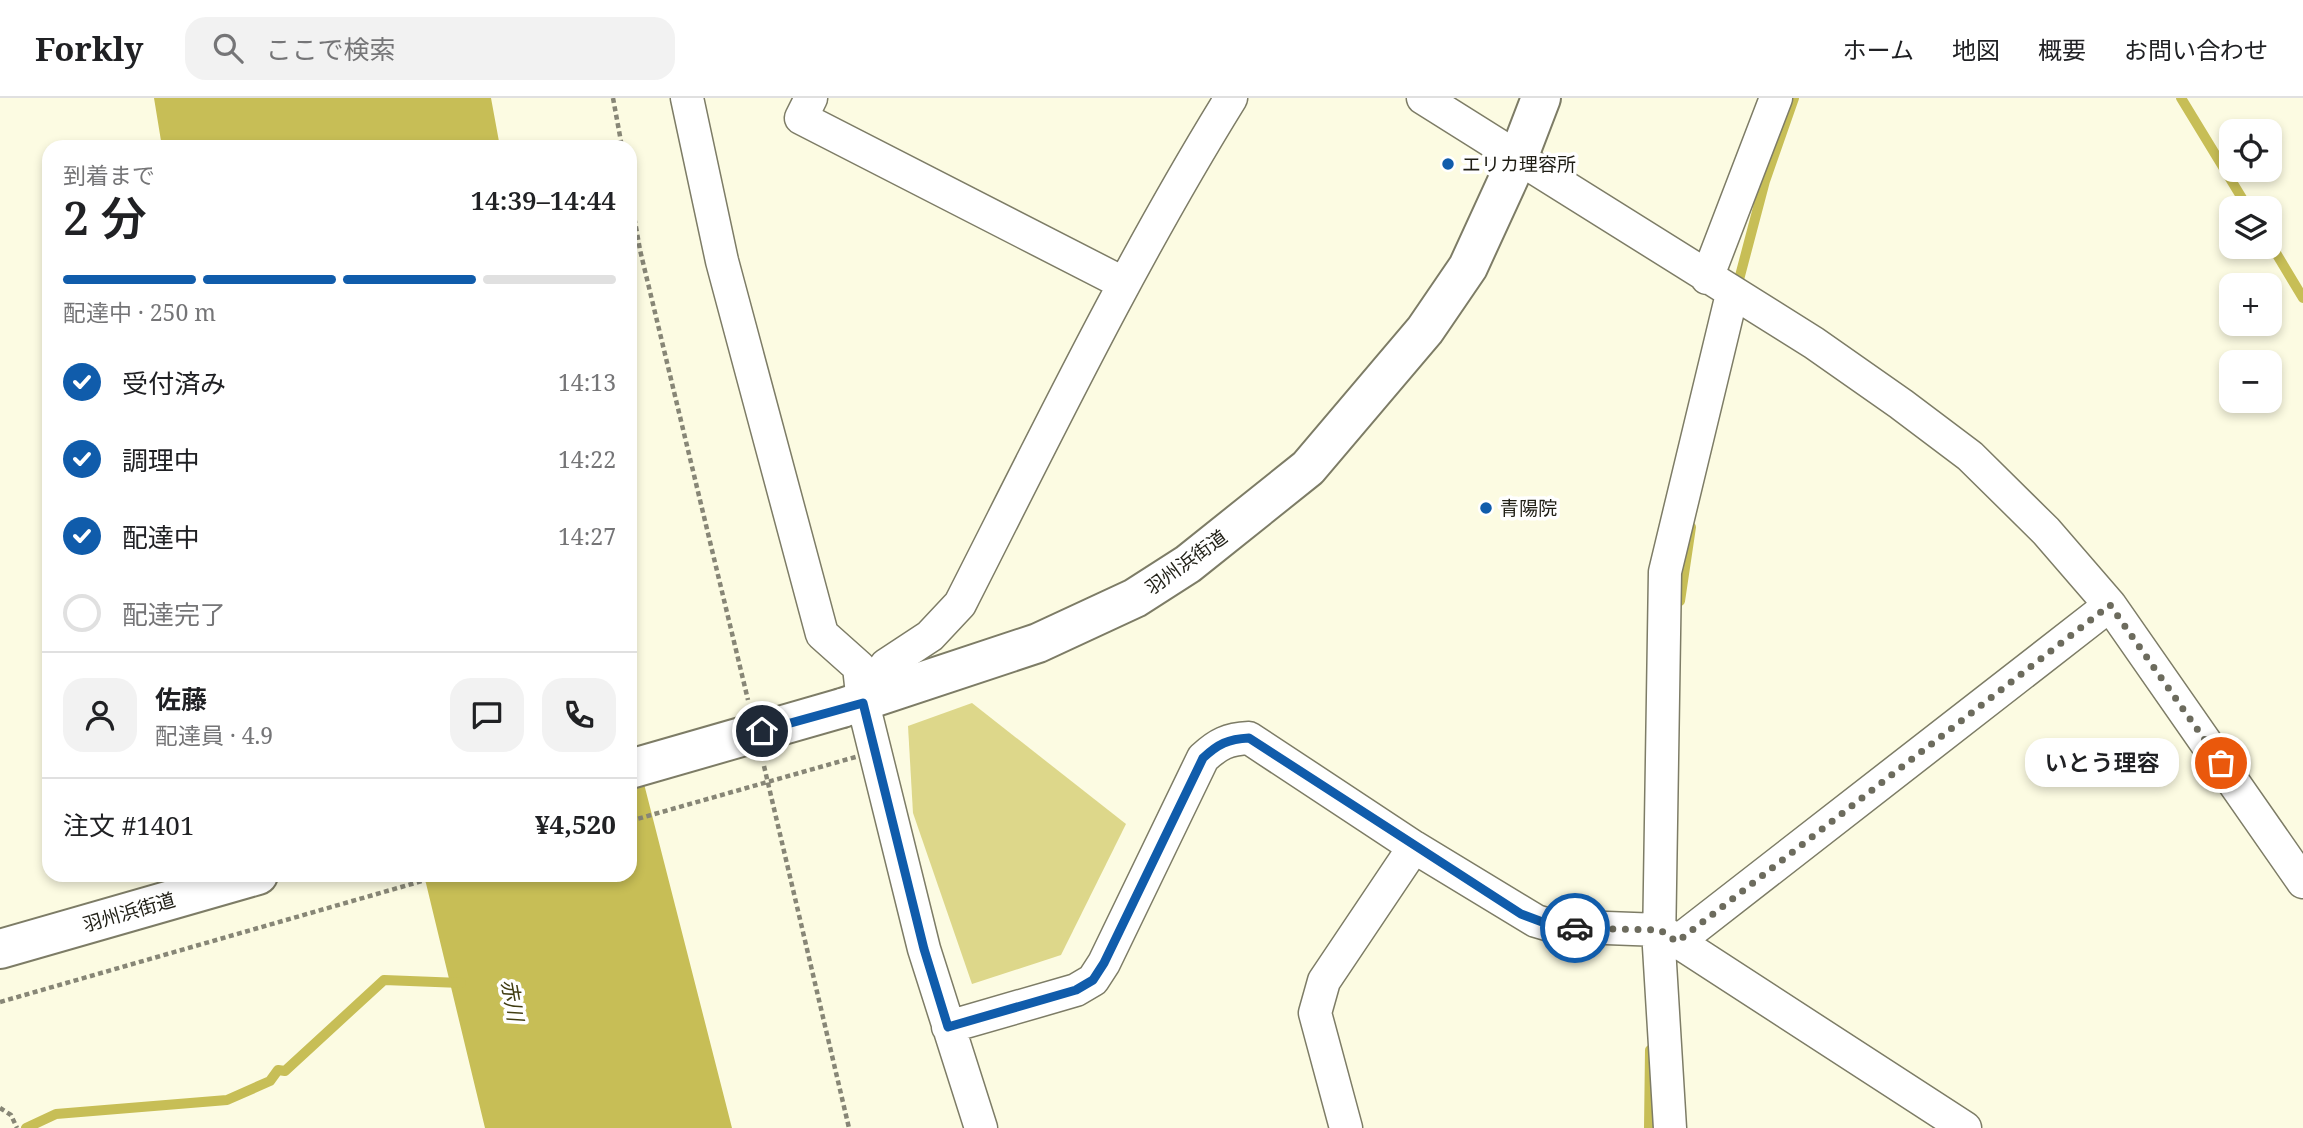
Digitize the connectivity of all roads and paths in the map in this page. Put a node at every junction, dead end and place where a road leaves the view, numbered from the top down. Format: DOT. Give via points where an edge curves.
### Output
graph roads {
  1 [pos="613,98"];
  2 [pos="687,98"];
  3 [pos="811,98"];
  4 [pos="1231,98"];
  5 [pos="1423,98"];
  6 [pos="1541,98"];
  7 [pos="1776,98"];
  8 [pos="621,140"];
  9 [pos="1518,158"];
  10 [pos="637,233"];
  11 [pos="1123,283"];
  12 [pos="1719,286"];
  13 [pos="2110,605"];
  14 [pos="852,705"];
  15 [pos="750,706"];
  16 [pos="859,756"];
  17 [pos="763,760"];
  18 [pos="637,767"];
  19 [pos="637,819"];
  20 [pos="1414,847"];
  21 [pos="2303,881"];
  22 [pos="234,882"];
  23 [pos="419,882"];
  24 [pos="1668,936"];
  25 [pos="0,949"];
  26 [pos="0,1002"];
  27 [pos="948,1027"];
  28 [pos="0,1108"];
  29 [pos="17,1128"];
  30 [pos="849,1128"];
  31 [pos="981,1128"];
  32 [pos="1346,1128"];
  33 [pos="1670,1128"];
  34 [pos="1965,1128"];
  1 -- 8 [label="path"];
  2 -- 14 [label="street" via="722,261 822,634 859,667"];
  3 -- 11 [label="street" via="801,118"];
  4 -- 11 [label="street"];
  5 -- 9 [label="street"];
  6 -- 9 [label="main road, 羽州浜街道"];
  7 -- 12 [label="street"];
  9 -- 12 [label="street"];
  9 -- 14 [label="main road, 羽州浜街道" via="1468,267 1425,330 1308,468 1188,564 1135,598 1038,643"];
  10 -- 15 [label="path"];
  11 -- 14 [label="street" via="960,604 930,636 886,665"];
  12 -- 13 [label="street" via="1814,344 1969,456 2046,531"];
  12 -- 24 [label="street" via="1665,572"];
  13 -- 21 [label="street"];
  13 -- 24 [label="street"];
  14 -- 18 [label="main road, 羽州浜街道, bridge"];
  14 -- 27 [label="street"];
  16 -- 19 [label="path, bridge"];
  17 -- 30 [label="path"];
  20 -- 24 [label="street" via="1536,921"];
  20 -- 27 [label="street" via="1249,738 1232,739 1203,758 1093,980 1076,990"];
  20 -- 32 [label="street" via="1324,981 1315,1013"];
  22 -- 25 [label="main road, 羽州浜街道"];
  23 -- 26 [label="path"];
  24 -- 33 [label="street"];
  24 -- 34 [label="street"];
  27 -- 31 [label="street"];
  28 -- 29 [label="path" via="11,1115"];
}
